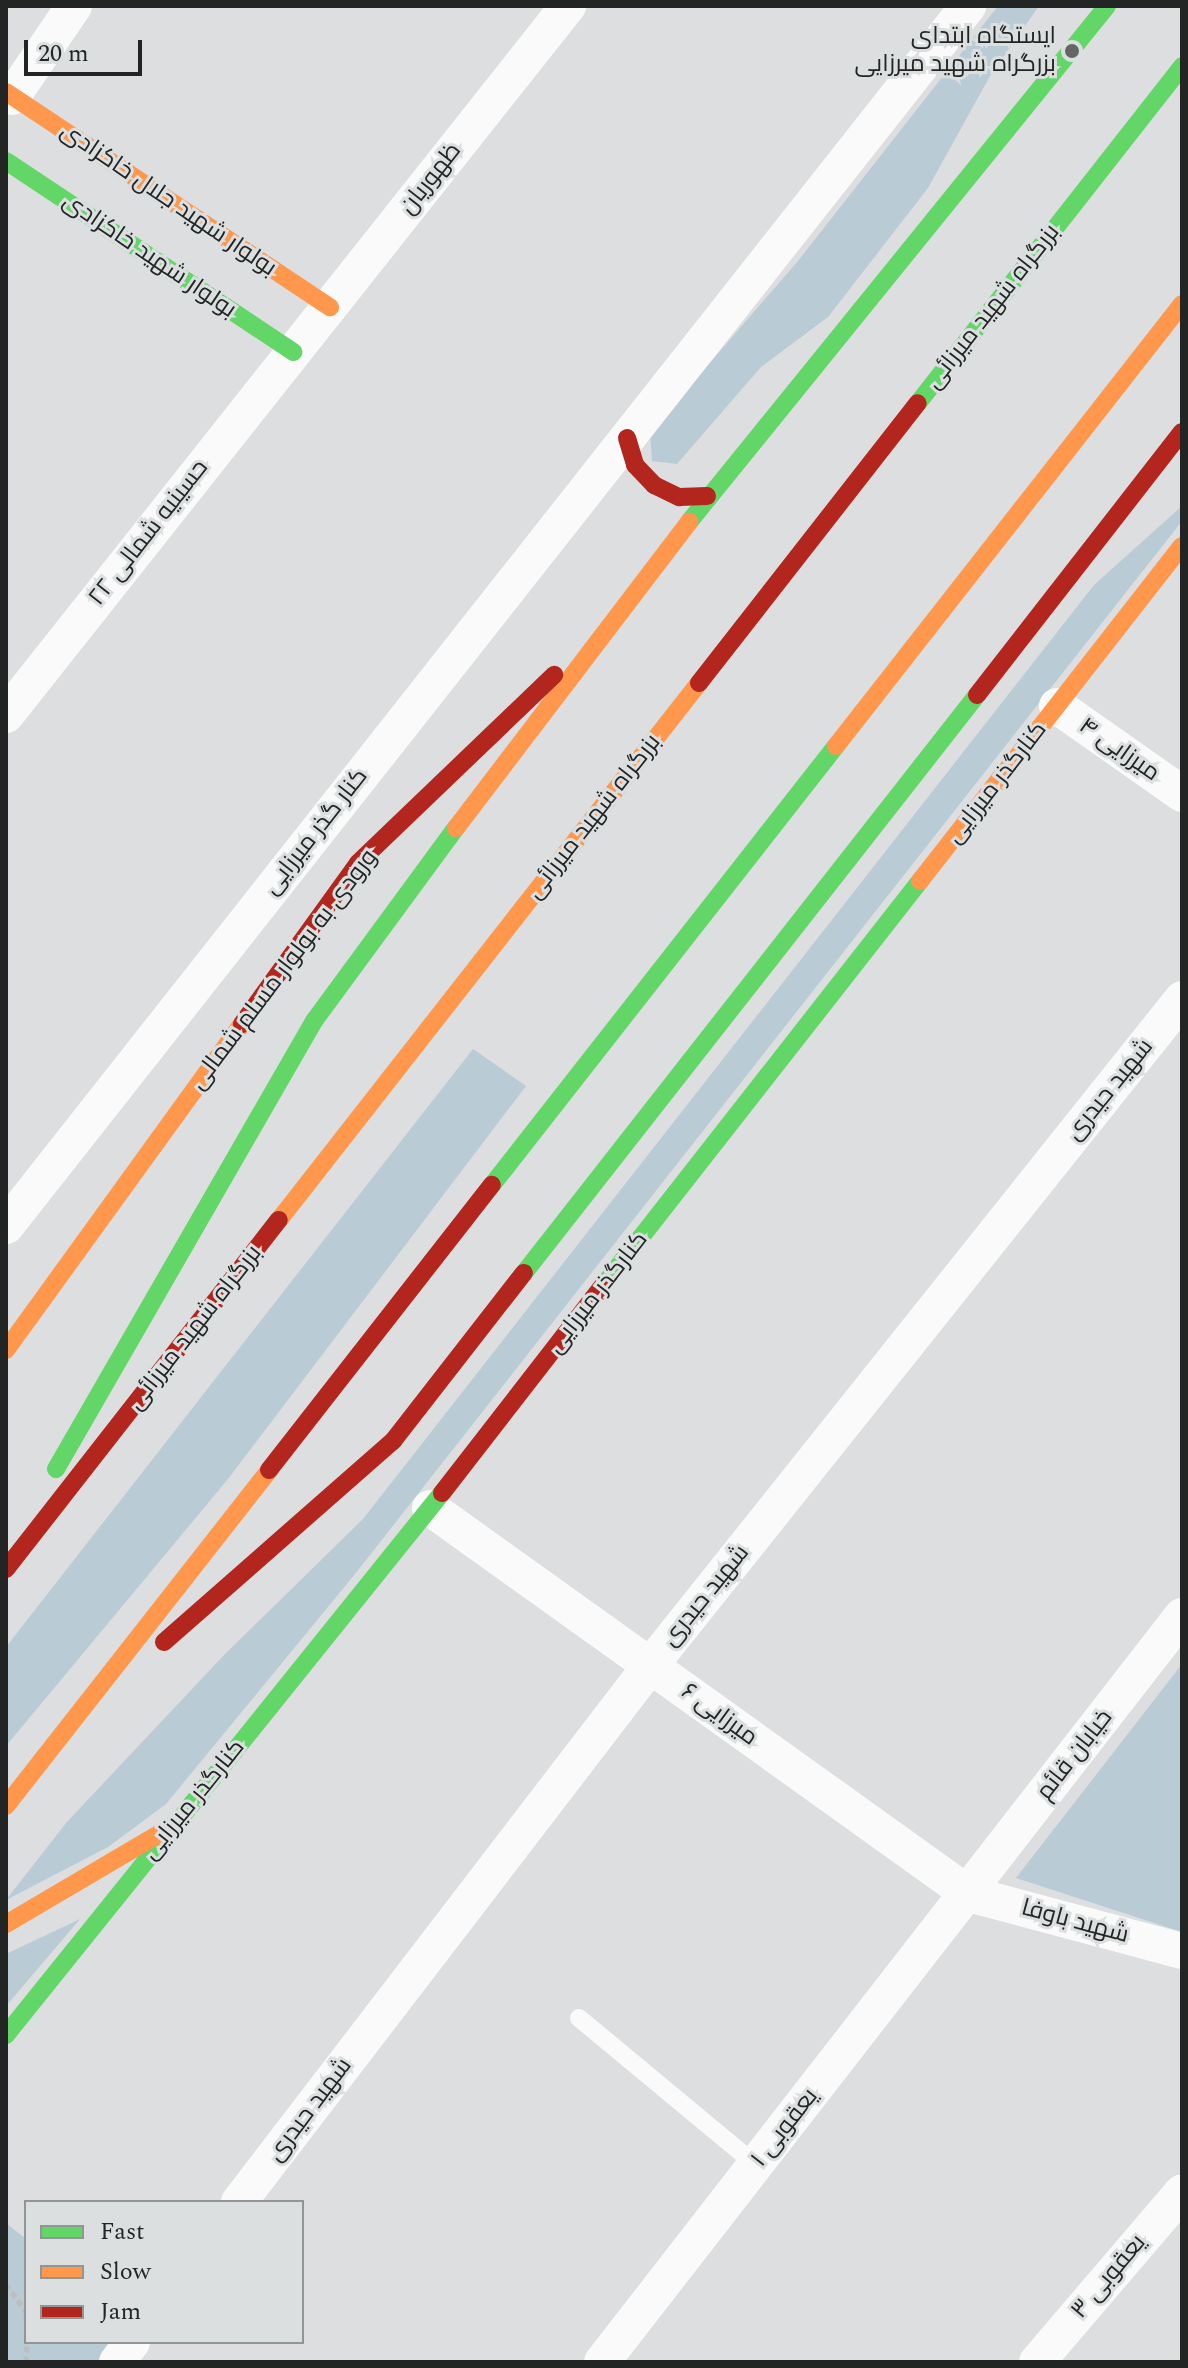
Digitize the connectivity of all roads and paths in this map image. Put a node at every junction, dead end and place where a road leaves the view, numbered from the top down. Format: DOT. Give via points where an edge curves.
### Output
graph roads {
  1 [pos="74,6"];
  2 [pos="568,6"];
  3 [pos="968,6"];
  4 [pos="1107,6"];
  5 [pos="1182,66"];
  6 [pos="9,94"];
  7 [pos="6,161"];
  8 [pos="1182,304"];
  9 [pos="330,307"];
  10 [pos="293,352"];
  11 [pos="1182,432"];
  12 [pos="627,438"];
  13 [pos="707,496"];
  14 [pos="1182,546"];
  15 [pos="605,626"];
  16 [pos="1057,706"];
  17 [pos="6,715"];
  18 [pos="1182,794"];
  19 [pos="1182,999"];
  20 [pos="6,1226"];
  21 [pos="6,1350"];
  22 [pos="430,1508"];
  23 [pos="6,1555"];
  24 [pos="6,1569"];
  25 [pos="1182,1616"];
  26 [pos="650,1666"];
  27 [pos="86,1709"];
  28 [pos="6,1806"];
  29 [pos="174,1825"];
  30 [pos="969,1894"];
  31 [pos="6,1924"];
  32 [pos="1182,1951"];
  33 [pos="579,2018"];
  34 [pos="6,2035"];
  35 [pos="756,2165"];
  36 [pos="1182,2192"];
  37 [pos="241,2200"];
  38 [pos="6,2284"];
  39 [pos="24,2309"];
  40 [pos="130,2344"];
  41 [pos="117,2362"];
  42 [pos="602,2362"];
  43 [pos="1037,2362"];
  1 -- 6 [label="street"];
  2 -- 9 [label="street, ظهوریان"];
  3 -- 12 [label="street, کنار گذر میرزایی"];
  4 -- 13 [label="main road"];
  5 -- 24 [label="main road, بزرگراه شهید میرزائی"];
  6 -- 9 [label="main road, بولوار شهید جلال خاکزادی"];
  7 -- 10 [label="main road, بولوار شهید خاکزادی"];
  8 -- 27 [label="main road"];
  9 -- 10 [label="street, ظهوریان"];
  10 -- 17 [label="street, حسینیه شمالی ۲۲"];
  11 -- 27 [label="main road" via="393,1441"];
  12 -- 13 [label="main road" via="635,465 654,485 679,497"];
  12 -- 20 [label="street, کنار گذر میرزایی"];
  13 -- 15 [label="main road"];
  14 -- 16 [label="main road, کنارگذر میرزایی"];
  15 -- 21 [label="main road, ورودی به بولوار مسلم شمالی" via="358,863"];
  15 -- 23 [label="main road" via="314,1021"];
  16 -- 18 [label="street, میرزایی ۴"];
  16 -- 22 [label="main road, کنارگذر میرزایی"];
  19 -- 26 [label="street, شهید حیدری"];
  22 -- 26 [label="street, میرزایی ۶"];
  22 -- 29 [label="main road, کنارگذر میرزایی"];
  25 -- 30 [label="street, خیابان قائم"];
  26 -- 30 [label="street, میرزایی ۶"];
  26 -- 37 [label="street, شهید حیدری"];
  27 -- 28 [label="main road"];
  29 -- 31 [label="main road"];
  29 -- 34 [label="main road, کنارگذر میرزایی"];
  30 -- 32 [label="street, شهید باوفا"];
  30 -- 35 [label="street, یعقوبی ۱"];
  33 -- 35 [label="lane"];
  35 -- 42 [label="street, یعقوبی ۱"];
  36 -- 43 [label="street, یعقوبی ۳"];
  38 -- 39 [label="path"];
  40 -- 41 [label="street"];
}
